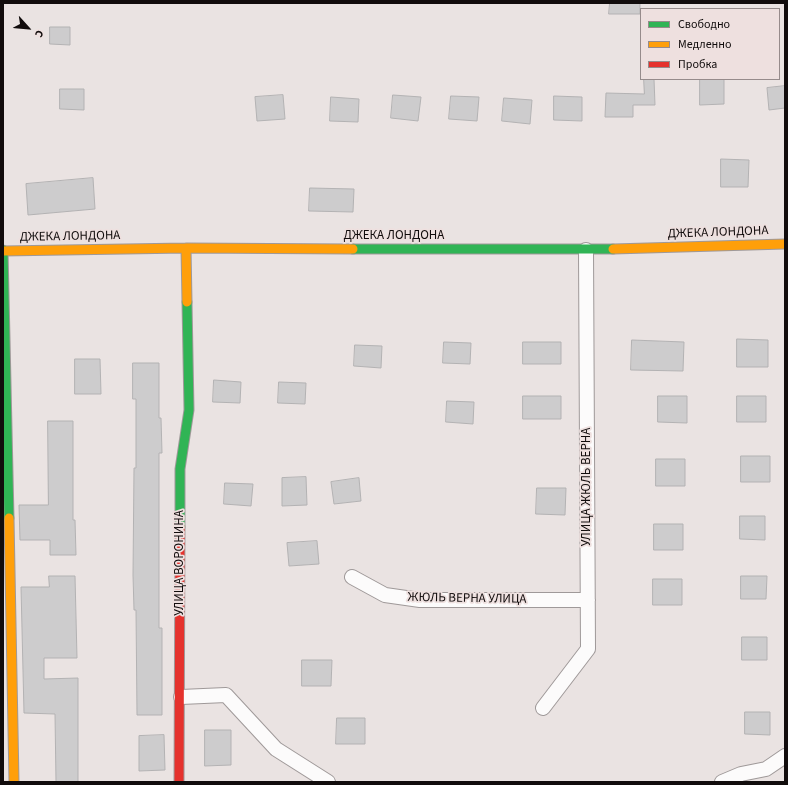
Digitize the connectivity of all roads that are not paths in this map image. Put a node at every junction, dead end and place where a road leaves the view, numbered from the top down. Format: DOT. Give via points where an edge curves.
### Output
graph roads {
  1 [pos="785,244"];
  2 [pos="186,248"];
  3 [pos="3,250"];
  4 [pos="586,250"];
  5 [pos="5,493"];
  6 [pos="352,577"];
  7 [pos="588,600"];
  8 [pos="7,639"];
  9 [pos="11,674"];
  10 [pos="3,687"];
  11 [pos="181,697"];
  12 [pos="543,708"];
  13 [pos="785,756"];
  14 [pos="14,782"];
  15 [pos="179,782"];
  16 [pos="328,782"];
  17 [pos="722,782"];
  1 -- 4 [label="street, ДЖЕКА ЛОНДОНА"];
  2 -- 3 [label="street, ДЖЕКА ЛОНДОНА"];
  2 -- 4 [label="street, ДЖЕКА ЛОНДОНА"];
  2 -- 11 [label="street, УЛИЦА ВОРОНИНА" via="189,410 180,469"];
  3 -- 5 [label="street"];
  4 -- 7 [label="street, УЛИЦА ЖЮЛЬ ВЕРНА"];
  5 -- 8 [label="street"];
  6 -- 7 [label="street, ЖЮЛЬ ВЕРНА УЛИЦА" via="385,595 420,600"];
  7 -- 12 [label="street, УЛИЦА ЖЮЛЬ ВЕРНА" via="588,649"];
  8 -- 9 [label="street"];
  9 -- 10 [label="street"];
  9 -- 14 [label="street"];
  11 -- 15 [label="street, УЛИЦА ВОРОНИНА"];
  11 -- 16 [label="street" via="226,695 276,748"];
  13 -- 17 [label="street" via="766,769 741,774"];
}
